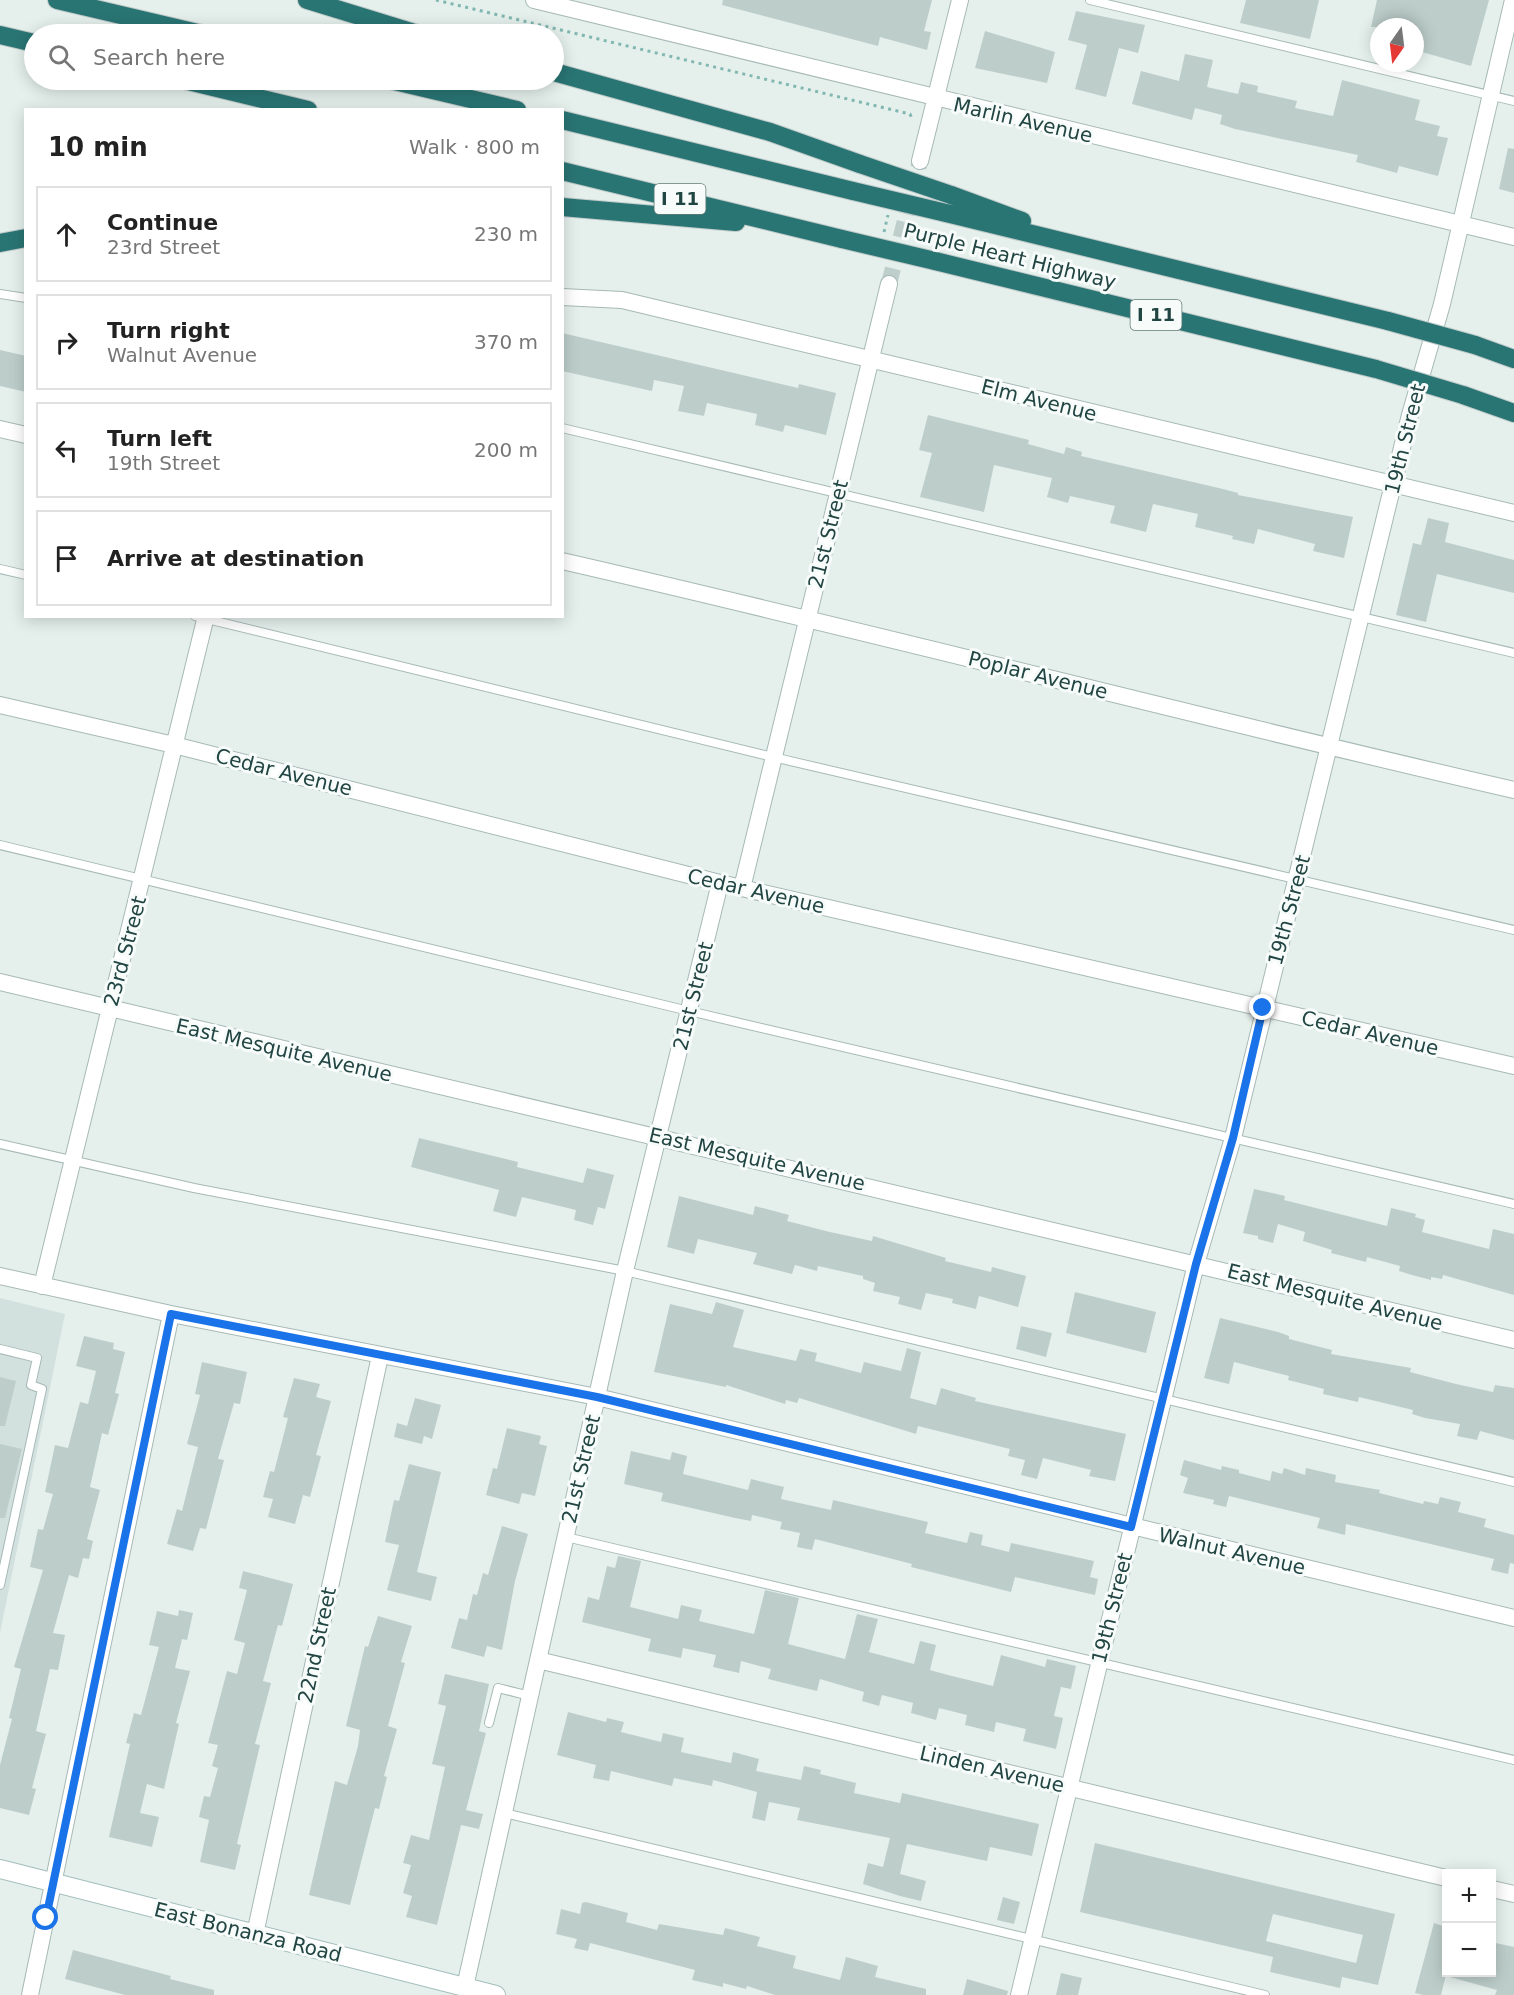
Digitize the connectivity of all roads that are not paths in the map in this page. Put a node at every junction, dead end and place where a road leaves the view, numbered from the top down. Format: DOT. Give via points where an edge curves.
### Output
graph roads {
  1 [pos="57,0"];
  2 [pos="307,0"];
  3 [pos="534,0"];
  4 [pos="960,0"];
  5 [pos="1090,0"];
  6 [pos="1513,0"];
  7 [pos="159,24"];
  8 [pos="385,24"];
  9 [pos="0,35"];
  10 [pos="24,41"];
  11 [pos="564,75"];
  12 [pos="225,90"];
  13 [pos="432,90"];
  14 [pos="1489,95"];
  15 [pos="936,99"];
  16 [pos="1514,101"];
  17 [pos="300,108"];
  18 [pos="509,108"];
  19 [pos="564,120"];
  20 [pos="920,161"];
  21 [pos="564,171"];
  22 [pos="948,204"];
  23 [pos="564,207"];
  24 [pos="1461,225"];
  25 [pos="797,228"];
  26 [pos="1514,237"];
  27 [pos="24,238"];
  28 [pos="0,243"];
  29 [pos="889,284"];
  30 [pos="0,294"];
  31 [pos="564,297"];
  32 [pos="24,298"];
  33 [pos="1514,359"];
  34 [pos="871,360"];
  35 [pos="1514,413"];
  36 [pos="564,428"];
  37 [pos="0,429"];
  38 [pos="24,435"];
  39 [pos="1393,486"];
  40 [pos="838,494"];
  41 [pos="1514,513"];
  42 [pos="564,561"];
  43 [pos="0,569"];
  44 [pos="24,575"];
  45 [pos="808,617"];
  46 [pos="1361,617"];
  47 [pos="202,618"];
  48 [pos="206,618"];
  49 [pos="1514,653"];
  50 [pos="0,705"];
  51 [pos="174,745"];
  52 [pos="1329,747"];
  53 [pos="774,757"];
  54 [pos="1514,789"];
  55 [pos="0,845"];
  56 [pos="144,879"];
  57 [pos="1297,880"];
  58 [pos="720,883"];
  59 [pos="742,888"];
  60 [pos="1514,930"];
  61 [pos="0,982"];
  62 [pos="1263,1008"];
  63 [pos="110,1010"];
  64 [pos="689,1011"];
  65 [pos="1514,1066"];
  66 [pos="658,1136"];
  67 [pos="1233,1138"];
  68 [pos="0,1144"];
  69 [pos="72,1161"];
  70 [pos="1514,1204"];
  71 [pos="1196,1264"];
  72 [pos="625,1271"];
  73 [pos="0,1276"];
  74 [pos="42,1286"];
  75 [pos="171,1314"];
  76 [pos="1514,1340"];
  77 [pos="0,1348"];
  78 [pos="380,1356"];
  79 [pos="597,1397"];
  80 [pos="1163,1399"];
  81 [pos="1514,1482"];
  82 [pos="1131,1527"];
  83 [pos="566,1537"];
  84 [pos="0,1585"];
  85 [pos="1514,1618"];
  86 [pos="538,1660"];
  87 [pos="1099,1663"];
  88 [pos="530,1696"];
  89 [pos="489,1723"];
  90 [pos="1514,1760"];
  91 [pos="1069,1787"];
  92 [pos="504,1813"];
  93 [pos="0,1869"];
  94 [pos="1442,1877"];
  95 [pos="54,1882"];
  96 [pos="1496,1890"];
  97 [pos="1514,1894"];
  98 [pos="255,1934"];
  99 [pos="1032,1940"];
  100 [pos="465,1987"];
  101 [pos="30,1995"];
  102 [pos="496,1995"];
  103 [pos="1019,1995"];
  104 [pos="1265,1995"];
  1 -- 7 [label="highway"];
  2 -- 8 [label="highway"];
  3 -- 15 [label="street, Marlin Avenue"];
  4 -- 15 [label="street"];
  5 -- 14 [label="lane"];
  6 -- 14 [label="street, 19th Street"];
  9 -- 10 [label="highway"];
  11 -- 22 [label="highway, bridge" via="770,132 860,164"];
  12 -- 17 [label="highway"];
  13 -- 18 [label="highway"];
  14 -- 16 [label="lane"];
  14 -- 24 [label="street, 19th Street"];
  15 -- 20 [label="street"];
  15 -- 24 [label="street, Marlin Avenue"];
  19 -- 22 [label="highway, Purple Heart Highway / I 11, bridge" via="854,190"];
  21 -- 25 [label="highway, Purple Heart Highway / I 11"];
  22 -- 33 [label="highway, Purple Heart Highway / I 11, bridge" via="1109,251 1388,321"];
  23 -- 25 [label="highway"];
  24 -- 26 [label="street, Marlin Avenue"];
  24 -- 39 [label="street, 19th Street"];
  25 -- 35 [label="highway, Purple Heart Highway / I 11, bridge" via="1376,369"];
  27 -- 28 [label="highway"];
  29 -- 34 [label="street, 21st Street"];
  30 -- 32 [label="lane"];
  31 -- 34 [label="street, Elm Avenue" via="622,300"];
  34 -- 39 [label="street, Elm Avenue"];
  34 -- 40 [label="street, 21st Street"];
  36 -- 40 [label="lane"];
  37 -- 38 [label="street"];
  39 -- 41 [label="street, Elm Avenue"];
  39 -- 46 [label="street, 19th Street"];
  40 -- 45 [label="street, 21st Street"];
  40 -- 46 [label="lane"];
  42 -- 45 [label="street, Poplar Avenue"];
  43 -- 44 [label="lane"];
  45 -- 52 [label="street, Poplar Avenue"];
  45 -- 53 [label="street, 21st Street"];
  46 -- 49 [label="lane"];
  46 -- 52 [label="street, 19th Street"];
  47 -- 51 [label="street, 23rd Street"];
  48 -- 53 [label="lane"];
  50 -- 51 [label="street, Cedar Avenue"];
  51 -- 56 [label="street, 23rd Street"];
  51 -- 58 [label="street, Cedar Avenue"];
  52 -- 54 [label="street, Poplar Avenue"];
  52 -- 57 [label="street, 19th Street"];
  53 -- 57 [label="lane"];
  53 -- 59 [label="street, 21st Street"];
  55 -- 56 [label="lane"];
  56 -- 63 [label="street, 23rd Street"];
  56 -- 64 [label="lane"];
  57 -- 60 [label="lane"];
  57 -- 62 [label="street, 19th Street"];
  58 -- 59 [label="street, Cedar Avenue"];
  58 -- 64 [label="street, 21st Street"];
  59 -- 62 [label="street, Cedar Avenue"];
  61 -- 63 [label="street, East Mesquite Avenue"];
  62 -- 65 [label="street, Cedar Avenue"];
  62 -- 67 [label="street, 19th Street"];
  63 -- 66 [label="street, East Mesquite Avenue"];
  63 -- 69 [label="street, 23rd Street"];
  64 -- 66 [label="street, 21st Street"];
  64 -- 67 [label="lane"];
  66 -- 71 [label="street, East Mesquite Avenue"];
  66 -- 72 [label="street, 21st Street"];
  67 -- 70 [label="lane"];
  67 -- 71 [label="street, 19th Street"];
  68 -- 69 [label="lane"];
  69 -- 72 [label="lane"];
  69 -- 74 [label="street, 23rd Street"];
  71 -- 76 [label="street, East Mesquite Avenue"];
  71 -- 80 [label="street, 19th Street"];
  72 -- 79 [label="street, 21st Street"];
  72 -- 80 [label="lane"];
  73 -- 74 [label="street, Walnut Avenue"];
  74 -- 75 [label="street, Walnut Avenue"];
  75 -- 78 [label="street, Walnut Avenue"];
  75 -- 95 [label="street"];
  77 -- 84 [label="lane" via="37,1358 31,1385 42,1389"];
  78 -- 79 [label="street, Walnut Avenue"];
  78 -- 98 [label="street, 22nd Street"];
  79 -- 82 [label="street, Walnut Avenue"];
  79 -- 83 [label="street, 21st Street"];
  80 -- 81 [label="lane"];
  80 -- 82 [label="street, 19th Street"];
  82 -- 85 [label="street, Walnut Avenue"];
  82 -- 87 [label="street, 19th Street"];
  83 -- 86 [label="street, 21st Street"];
  83 -- 87 [label="lane"];
  86 -- 88 [label="street, 21st Street"];
  86 -- 91 [label="street, Linden Avenue"];
  87 -- 90 [label="lane"];
  87 -- 91 [label="street, 19th Street"];
  88 -- 89 [label="lane" via="498,1688"];
  88 -- 92 [label="street, 21st Street"];
  91 -- 94 [label="street, Linden Avenue"];
  91 -- 99 [label="street, 19th Street"];
  92 -- 99 [label="lane"];
  92 -- 100 [label="street, 21st Street"];
  93 -- 95 [label="main road, East Bonanza Road"];
  95 -- 98 [label="main road, East Bonanza Road"];
  95 -- 101 [label="street"];
  96 -- 97 [label="street"];
  98 -- 100 [label="main road, East Bonanza Road"];
  99 -- 103 [label="street, 19th Street"];
  99 -- 104 [label="lane"];
  100 -- 102 [label="main road, East Bonanza Road"];
}
